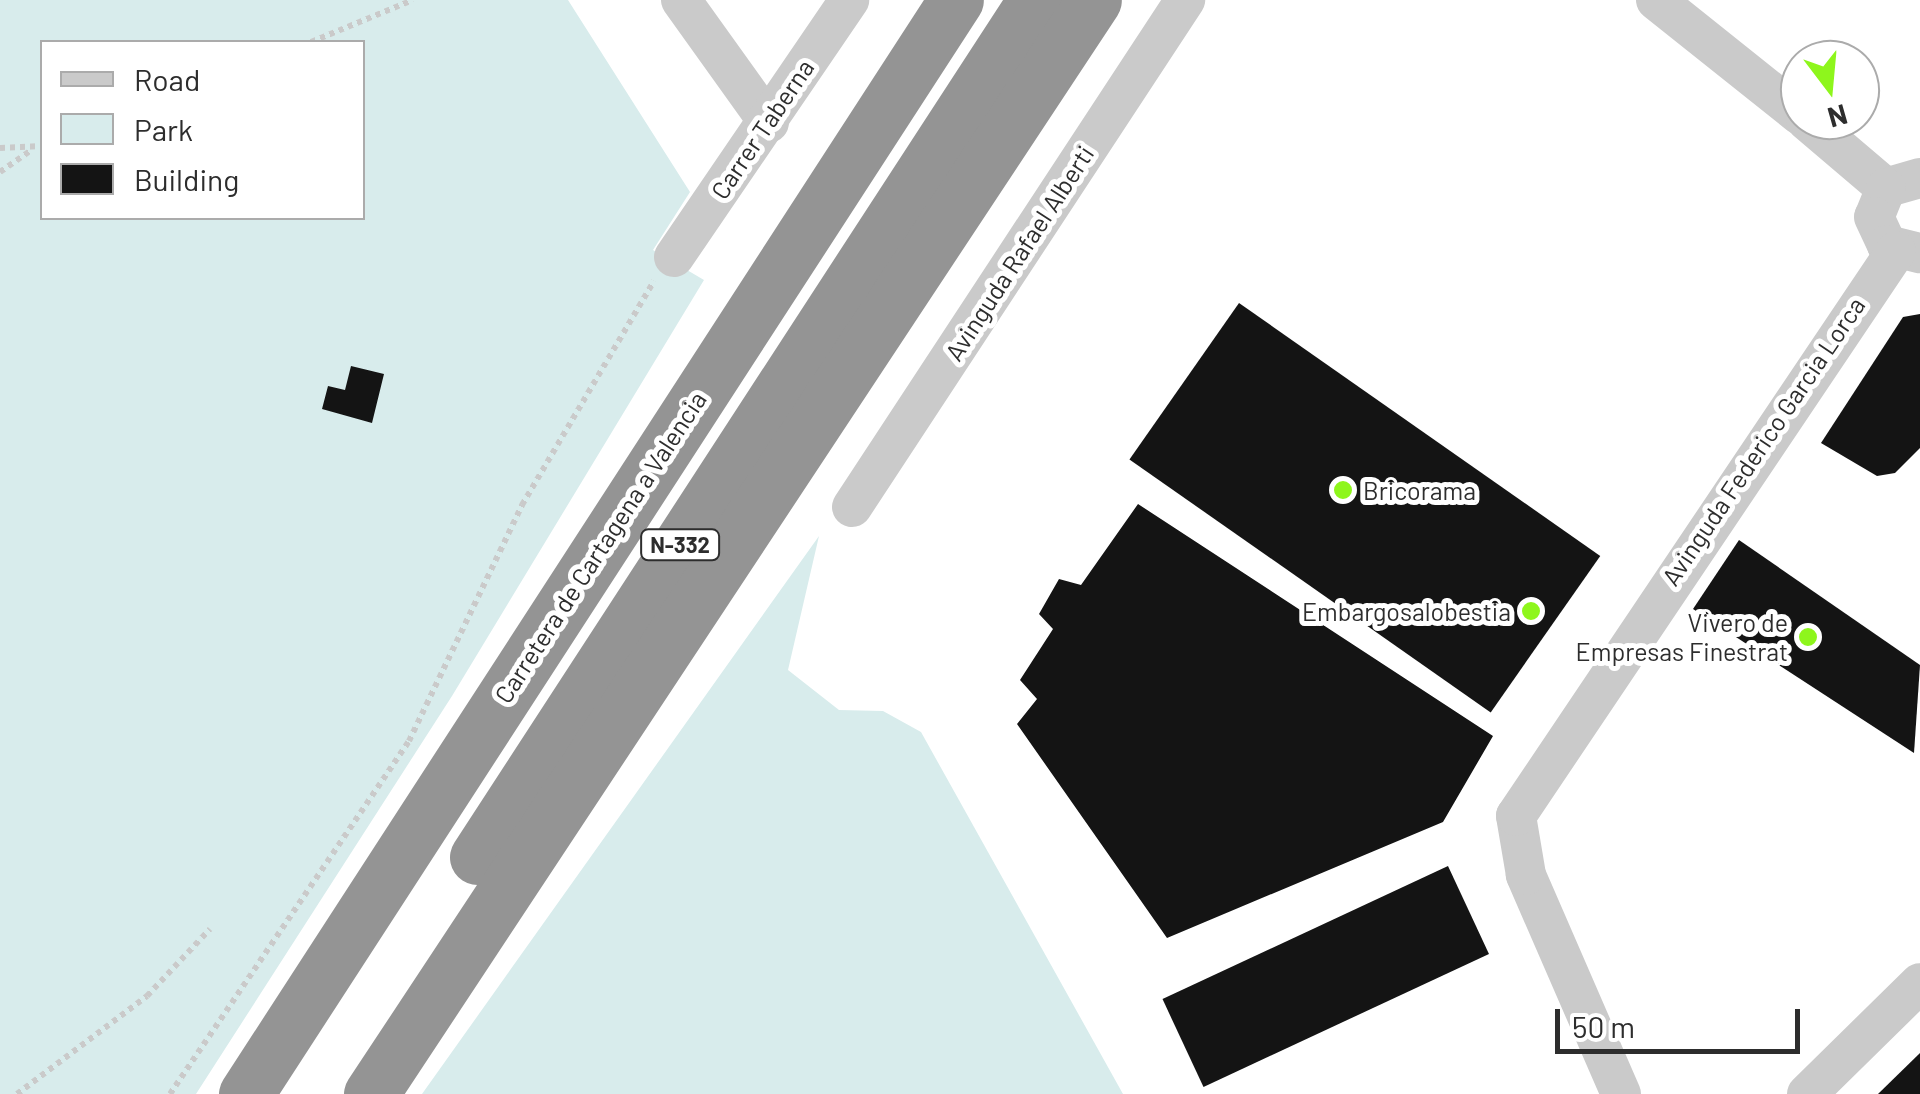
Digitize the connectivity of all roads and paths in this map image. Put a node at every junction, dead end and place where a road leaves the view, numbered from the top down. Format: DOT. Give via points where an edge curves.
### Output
graph roads {
  1 [pos="413,0"];
  2 [pos="681,0"];
  3 [pos="849,0"];
  4 [pos="956,0"];
  5 [pos="1036,0"];
  6 [pos="1094,0"];
  7 [pos="1185,0"];
  8 [pos="1656,0"];
  9 [pos="316,40"];
  10 [pos="1780,99"];
  11 [pos="768,123"];
  12 [pos="1837,140"];
  13 [pos="40,147"];
  14 [pos="0,148"];
  15 [pos="33,150"];
  16 [pos="0,172"];
  17 [pos="1903,183"];
  18 [pos="1908,252"];
  19 [pos="674,257"];
  20 [pos="852,507"];
  21 [pos="210,928"];
  22 [pos="1920,983"];
  23 [pos="17,1094"];
  24 [pos="170,1094"];
  25 [pos="246,1094"];
  26 [pos="331,1094"];
  27 [pos="371,1094"];
  28 [pos="1621,1094"];
  29 [pos="1807,1094"];
  1 -- 9 [label="path"];
  2 -- 11 [label="street"];
  3 -- 11 [label="street, Carrer Taberna"];
  4 -- 25 [label="highway, Carretera de Cartagena a Valencia / N-332"];
  5 -- 26 [label="highway, N-332"];
  6 -- 27 [label="highway"];
  7 -- 20 [label="street, Avinguda Rafael Alberti"];
  8 -- 10 [label="street"];
  11 -- 19 [label="street, Carrer Taberna"];
  12 -- 17 [label="street"];
  13 -- 15 [label="path"];
  14 -- 15 [label="path"];
  15 -- 16 [label="path"];
  17 -- 18 [label="street" via="1874,217"];
  18 -- 28 [label="street, Avinguda Federico Garcia Lorca" via="1531,782 1516,816 1517,848"];
  19 -- 24 [label="path" via="593,374 408,741"];
  21 -- 23 [label="path" via="148,996"];
  22 -- 29 [label="street"];
}
